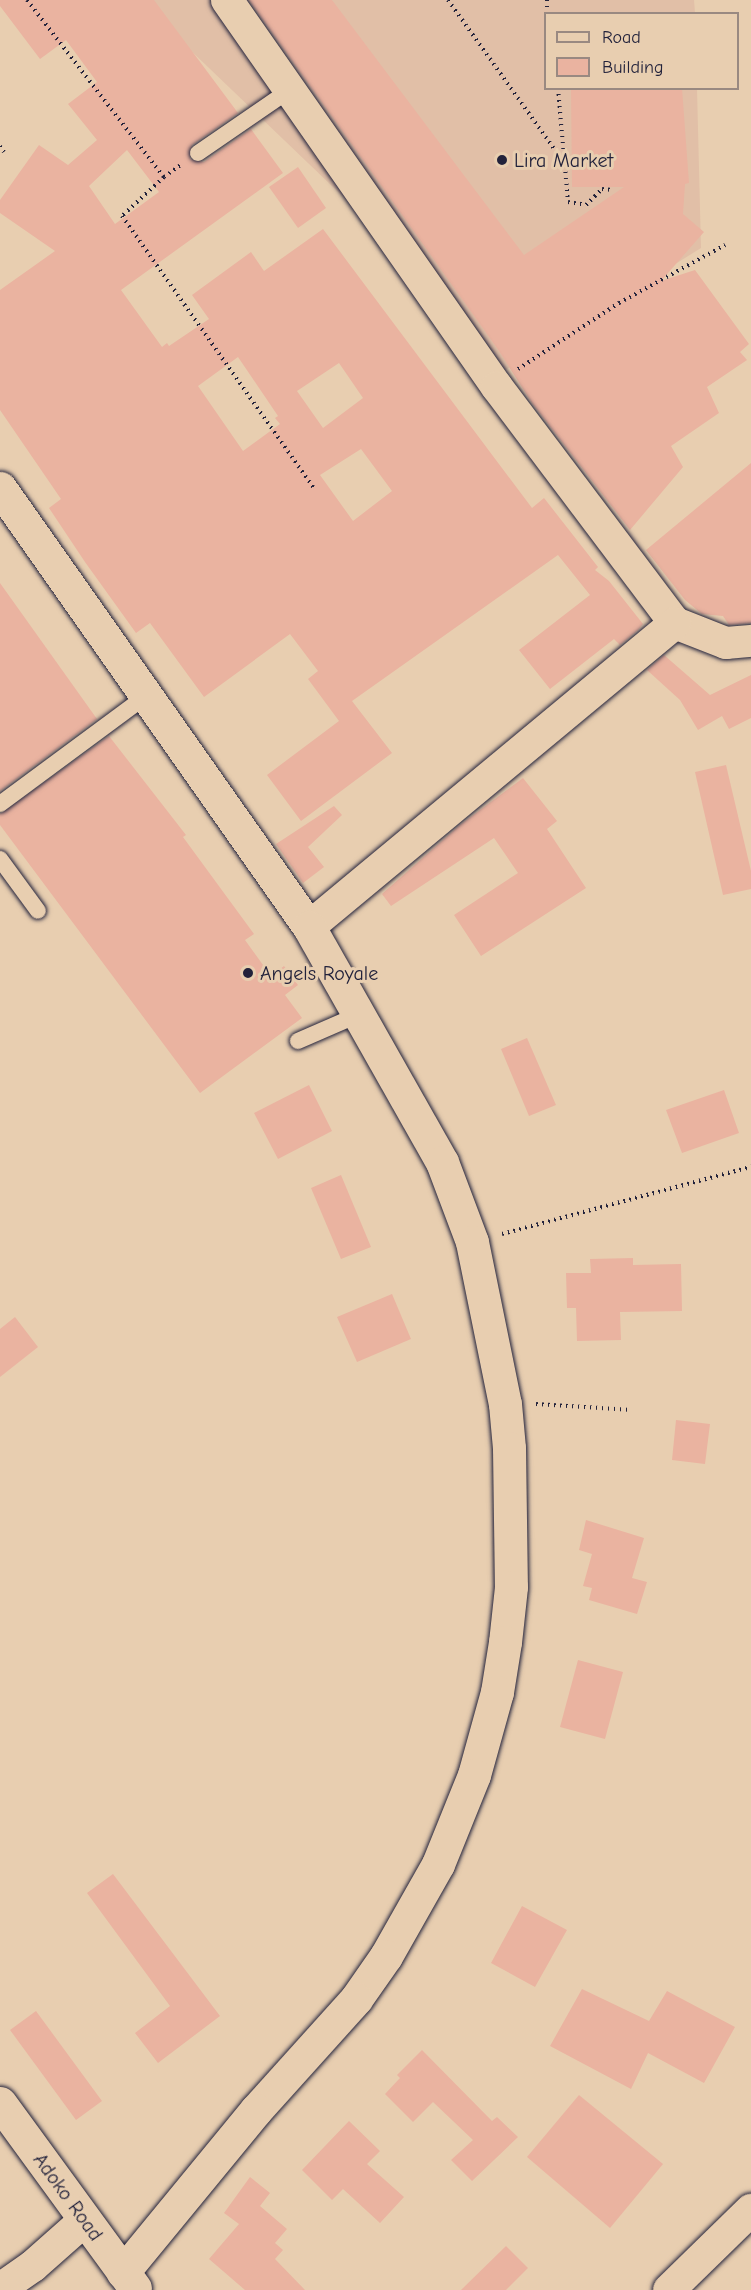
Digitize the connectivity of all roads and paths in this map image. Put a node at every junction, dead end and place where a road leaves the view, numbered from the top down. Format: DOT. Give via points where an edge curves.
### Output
graph roads {
  1 [pos="27,0"];
  2 [pos="227,0"];
  3 [pos="448,0"];
  4 [pos="291,89"];
  5 [pos="558,90"];
  6 [pos="0,146"];
  7 [pos="4,152"];
  8 [pos="198,153"];
  9 [pos="562,159"];
  10 [pos="164,177"];
  11 [pos="613,190"];
  12 [pos="725,245"];
  13 [pos="497,387"];
  14 [pos="0,488"];
  15 [pos="313,488"];
  16 [pos="675,623"];
  17 [pos="751,641"];
  18 [pos="146,696"];
  19 [pos="0,804"];
  20 [pos="0,859"];
  21 [pos="38,911"];
  22 [pos="309,927"];
  23 [pos="360,1014"];
  24 [pos="298,1041"];
  25 [pos="751,1167"];
  26 [pos="472,1242"];
  27 [pos="505,1404"];
  28 [pos="633,1410"];
  29 [pos="0,2103"];
  30 [pos="751,2210"];
  31 [pos="85,2220"];
  32 [pos="129,2281"];
  33 [pos="0,2289"];
  34 [pos="669,2290"];
  1 -- 10 [label="path"];
  2 -- 4 [label="street"];
  3 -- 9 [label="path"];
  4 -- 8 [label="lane"];
  4 -- 13 [label="street"];
  5 -- 9 [label="path"];
  6 -- 7 [label="path"];
  8 -- 10 [label="path"];
  9 -- 11 [label="path" via="568,202 586,205 602,189"];
  10 -- 15 [label="path" via="122,216"];
  12 -- 13 [label="path" via="619,303 527,361"];
  13 -- 16 [label="street"];
  14 -- 18 [label="street"];
  16 -- 17 [label="street" via="726,643"];
  16 -- 22 [label="street"];
  18 -- 19 [label="lane"];
  18 -- 22 [label="street"];
  20 -- 21 [label="lane"];
  22 -- 23 [label="street"];
  23 -- 24 [label="lane"];
  23 -- 26 [label="street" via="442,1162"];
  25 -- 26 [label="path"];
  26 -- 27 [label="street"];
  27 -- 28 [label="path"];
  27 -- 32 [label="street" via="512,1528 505,1642 486,1735 455,1826 422,1895 356,1999 256,2110"];
  29 -- 31 [label="street, Adoko Road"];
  30 -- 34 [label="street"];
  31 -- 32 [label="street, Adoko Road"];
  31 -- 33 [label="street"];
}
